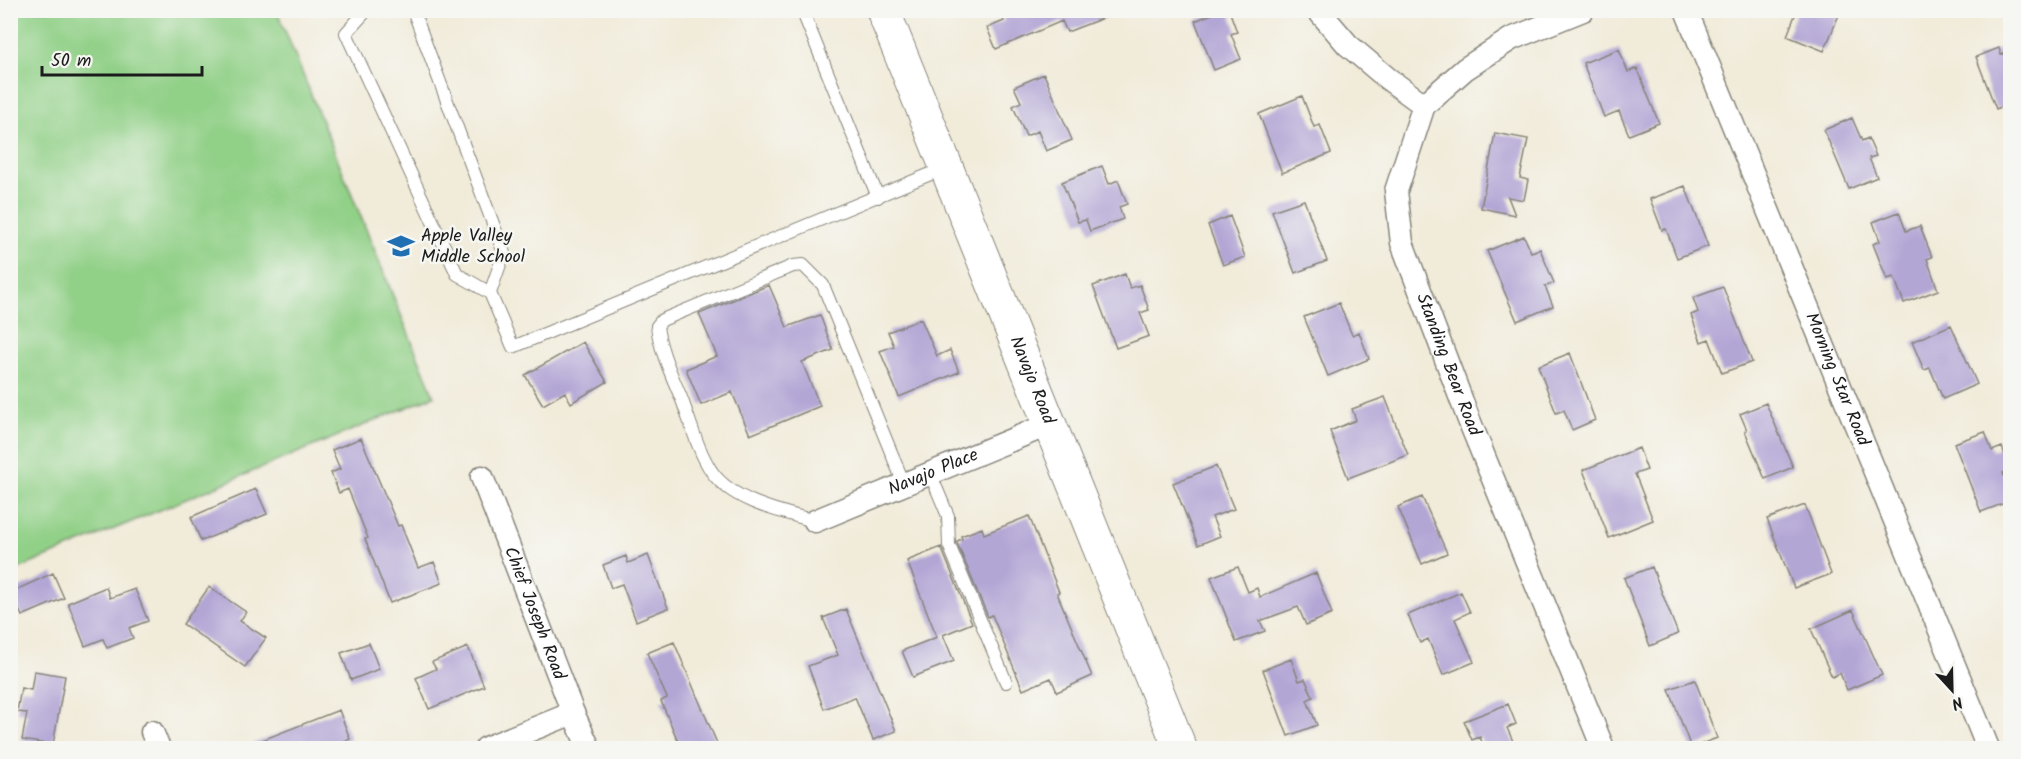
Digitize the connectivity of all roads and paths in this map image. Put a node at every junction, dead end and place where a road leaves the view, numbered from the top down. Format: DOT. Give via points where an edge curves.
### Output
graph roads {
  1 [pos="368,10"];
  2 [pos="413,10"];
  3 [pos="802,10"];
  4 [pos="883,10"];
  5 [pos="1318,10"];
  6 [pos="1583,10"];
  7 [pos="1686,10"];
  8 [pos="1424,105"];
  9 [pos="947,168"];
  10 [pos="878,197"];
  11 [pos="490,293"];
  12 [pos="1050,424"];
  13 [pos="930,473"];
  14 [pos="482,477"];
  15 [pos="904,484"];
  16 [pos="815,520"];
  17 [pos="1006,682"];
  18 [pos="573,713"];
  19 [pos="486,748"];
  20 [pos="589,748"];
  21 [pos="1180,748"];
  22 [pos="1603,748"];
  23 [pos="1988,748"];
  1 -- 11 [label="lane" via="346,33 457,274"];
  2 -- 11 [label="lane" via="504,253"];
  3 -- 10 [label="lane"];
  4 -- 9 [label="main road, Navajo Road"];
  5 -- 8 [label="street" via="1348,45"];
  6 -- 8 [label="street" via="1511,39 1466,69"];
  7 -- 23 [label="street, Morning Star Road"];
  8 -- 22 [label="street, Standing Bear Road" via="1396,191 1402,243 1469,420"];
  9 -- 10 [label="lane"];
  9 -- 12 [label="main road, Navajo Road"];
  10 -- 11 [label="lane" via="513,347"];
  12 -- 13 [label="street, Navajo Place"];
  12 -- 21 [label="main road, Navajo Road"];
  13 -- 15 [label="street, Navajo Place"];
  13 -- 17 [label="lane" via="948,516 949,545"];
  14 -- 18 [label="street, Chief Joseph Road"];
  15 -- 16 [label="street, Navajo Place"];
  15 -- 16 [label="lane" via="824,285 803,265 662,320 657,326 661,346 713,473 727,487 769,509"];
  18 -- 19 [label="street"];
  18 -- 20 [label="street, Chief Joseph Road"];
}
